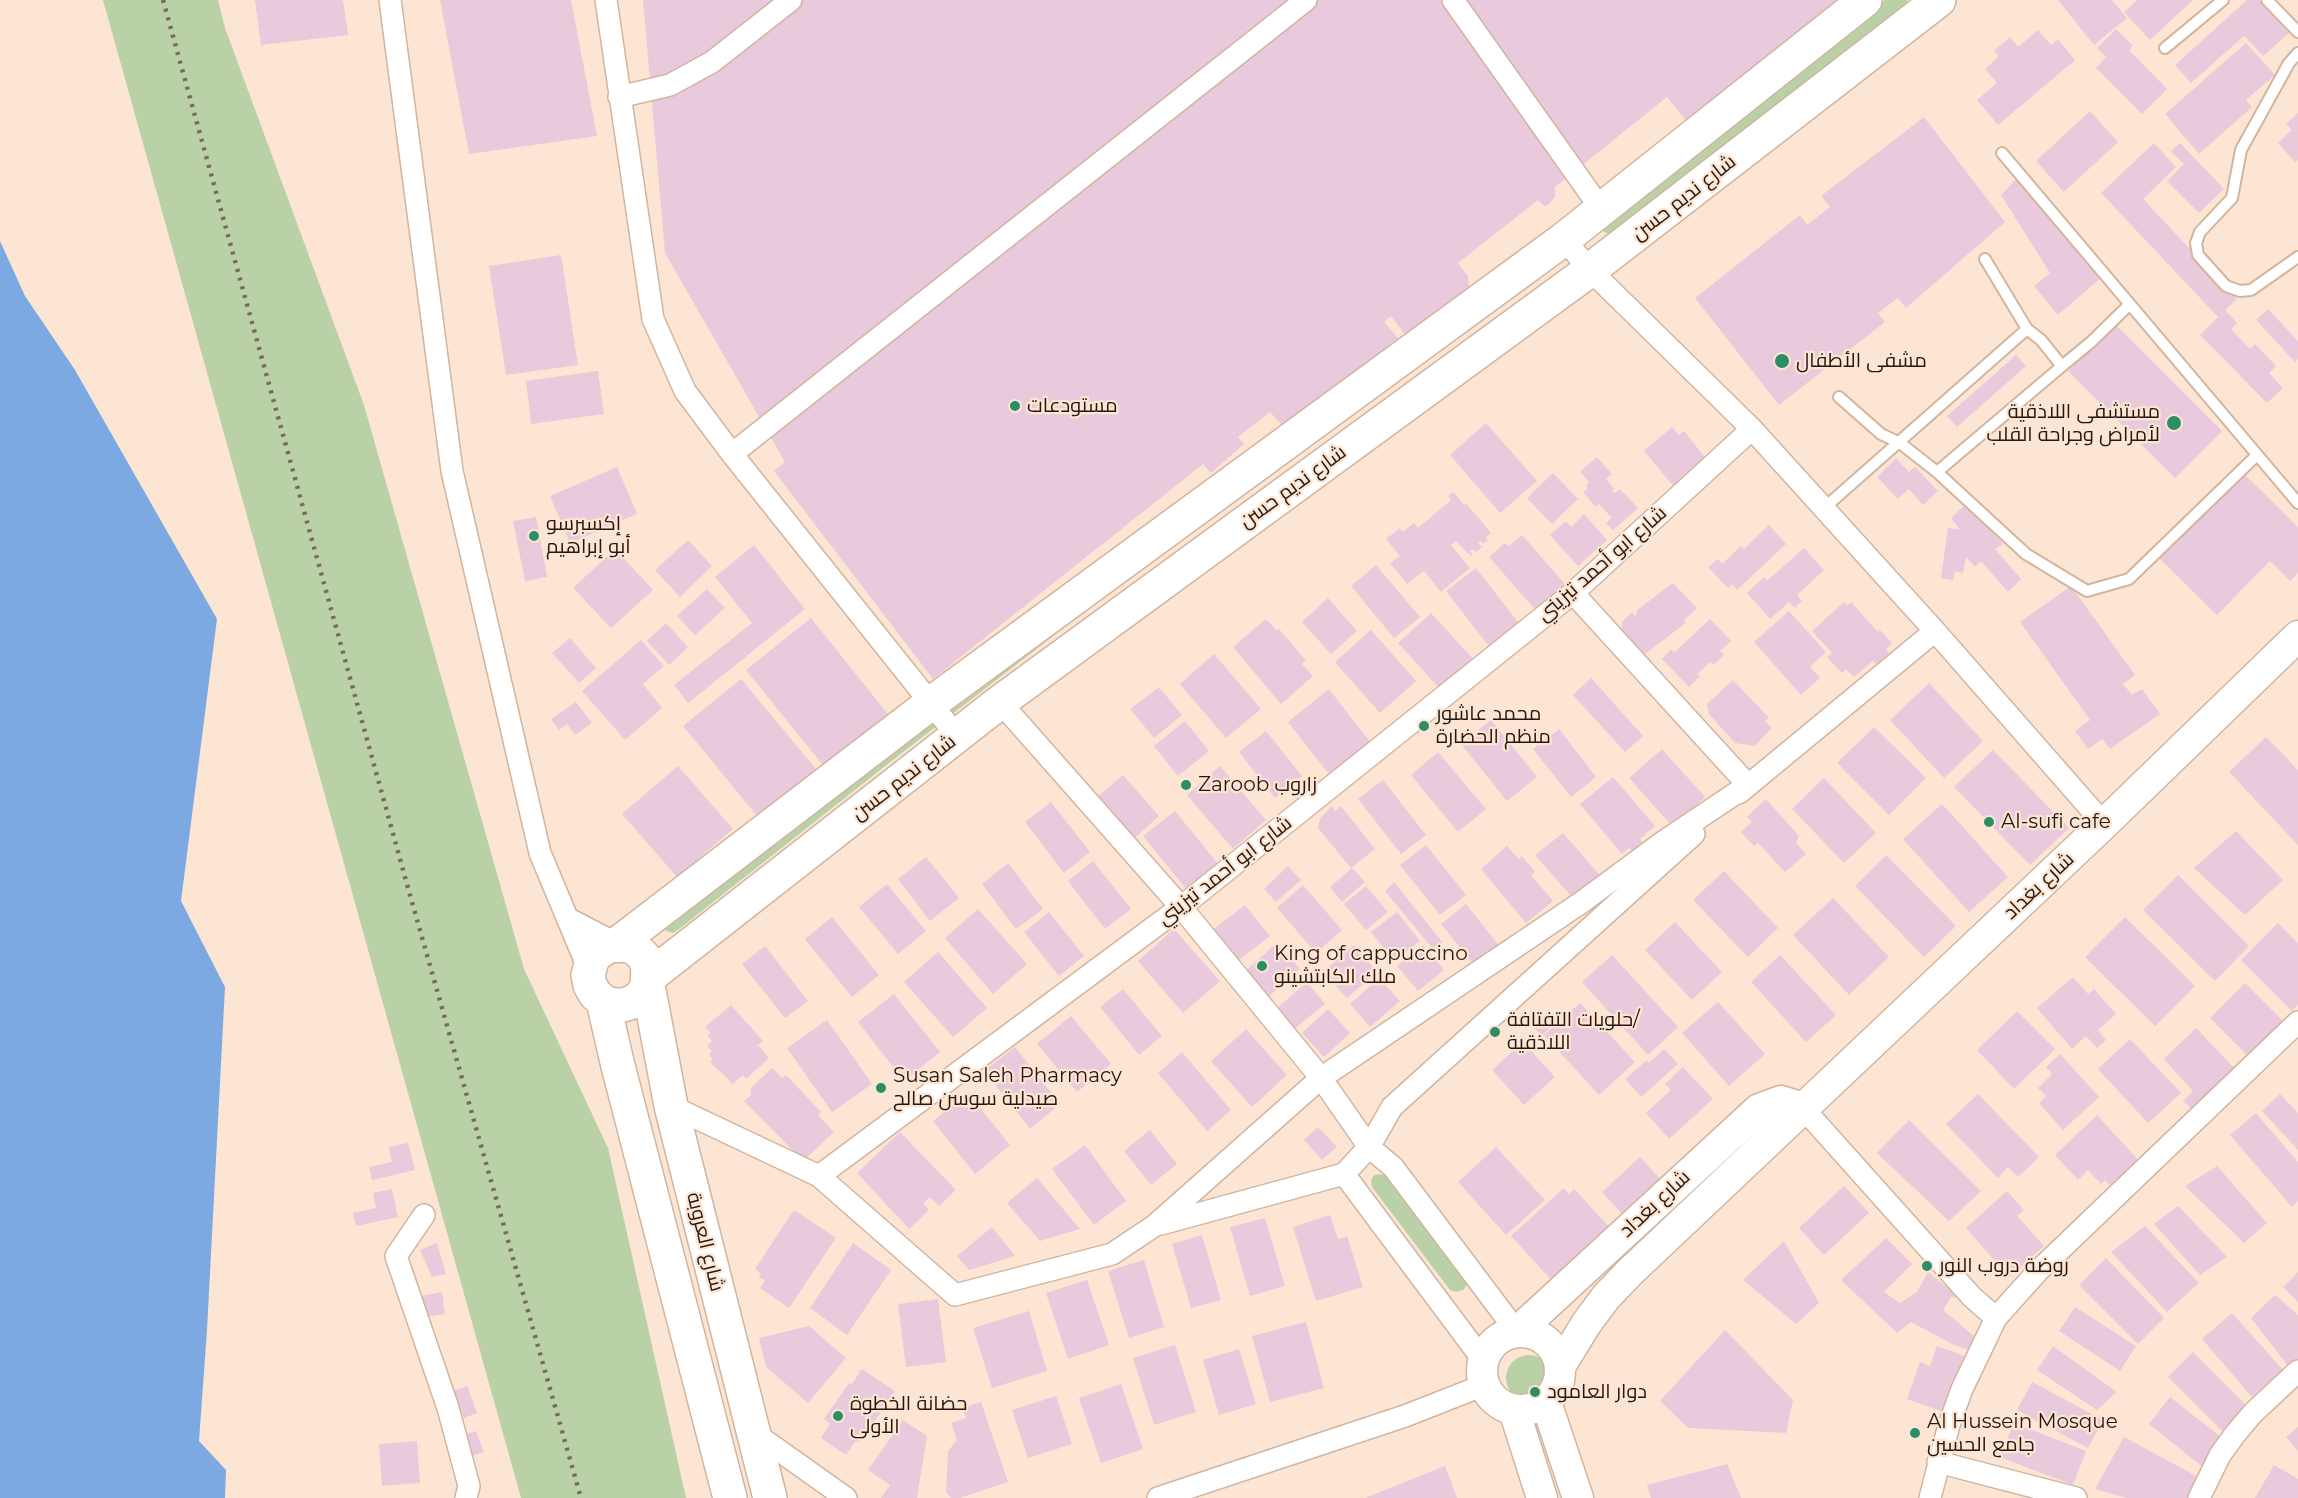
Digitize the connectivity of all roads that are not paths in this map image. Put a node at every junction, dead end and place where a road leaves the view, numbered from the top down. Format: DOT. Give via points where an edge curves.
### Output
graph roads {
  1 [pos="390,0"];
  2 [pos="606,0"];
  3 [pos="791,0"];
  4 [pos="1306,0"];
  5 [pos="1453,0"];
  6 [pos="1864,0"];
  7 [pos="1939,0"];
  8 [pos="2223,0"];
  9 [pos="2267,0"];
  10 [pos="2298,32"];
  11 [pos="2165,48"];
  12 [pos="2298,53"];
  13 [pos="619,97"];
  14 [pos="2002,153"];
  15 [pos="1601,209"];
  16 [pos="1564,239"];
  17 [pos="2298,257"];
  18 [pos="1985,259"];
  19 [pos="1590,270"];
  20 [pos="2130,305"];
  21 [pos="2027,329"];
  22 [pos="2062,366"];
  23 [pos="1839,397"];
  24 [pos="1752,429"];
  25 [pos="1900,443"];
  26 [pos="732,454"];
  27 [pos="2257,455"];
  28 [pos="1937,472"];
  29 [pos="2298,502"];
  30 [pos="1823,509"];
  31 [pos="1573,592"];
  32 [pos="1935,631"];
  33 [pos="2298,636"];
  34 [pos="1000,702"];
  35 [pos="930,704"];
  36 [pos="957,736"];
  37 [pos="1748,785"];
  38 [pos="2104,824"];
  39 [pos="1181,907"];
  40 [pos="567,918"];
  41 [pos="617,944"];
  42 [pos="589,970"];
  43 [pos="649,981"];
  44 [pos="603,1001"];
  45 [pos="2298,1022"];
  46 [pos="1322,1078"];
  47 [pos="671,1106"];
  48 [pos="1803,1108"];
  49 [pos="1369,1147"];
  50 [pos="1344,1174"];
  51 [pos="819,1176"];
  52 [pos="424,1215"];
  53 [pos="1154,1226"];
  54 [pos="1996,1318"];
  55 [pos="1516,1332"];
  56 [pos="1561,1365"];
  57 [pos="2298,1371"];
  58 [pos="1484,1372"];
  59 [pos="1546,1402"];
  60 [pos="1514,1410"];
  61 [pos="753,1432"];
  62 [pos="1938,1462"];
  63 [pos="466,1498"];
  64 [pos="730,1498"];
  65 [pos="770,1498"];
  66 [pos="846,1498"];
  67 [pos="1158,1498"];
  68 [pos="1542,1498"];
  69 [pos="1578,1498"];
  70 [pos="1930,1498"];
  71 [pos="2076,1498"];
  72 [pos="2199,1498"];
  1 -- 40 [label="street" via="452,471 540,853"];
  2 -- 13 [label="street"];
  3 -- 13 [label="street" via="712,62 669,85"];
  4 -- 26 [label="street"];
  5 -- 15 [label="street"];
  6 -- 15 [label="main road, شارع نديم حسن"];
  7 -- 19 [label="main road, شارع نديم حسن"];
  8 -- 11 [label="lane"];
  9 -- 10 [label="lane"];
  12 -- 17 [label="lane" via="2241,150 2232,198 2200,232 2196,243 2198,255 2226,286 2240,291 2251,290"];
  13 -- 26 [label="street" via="653,319 685,391"];
  14 -- 20 [label="lane"];
  15 -- 16 [label="main road, شارع نديم حسن"];
  16 -- 19 [label="street"];
  16 -- 35 [label="main road, شارع نديم حسن"];
  18 -- 21 [label="lane"];
  19 -- 24 [label="street"];
  19 -- 34 [label="main road, شارع نديم حسن"];
  20 -- 22 [label="lane"];
  20 -- 27 [label="lane"];
  21 -- 22 [label="lane"];
  21 -- 25 [label="lane"];
  22 -- 28 [label="lane"];
  23 -- 25 [label="lane" via="1881,434"];
  24 -- 30 [label="street"];
  24 -- 31 [label="street, شارع ابو أحمد تيزيني"];
  25 -- 28 [label="lane"];
  25 -- 30 [label="lane"];
  26 -- 35 [label="street"];
  27 -- 28 [label="lane" via="2129,579 2087,591 2026,554"];
  27 -- 29 [label="lane"];
  30 -- 32 [label="street"];
  31 -- 37 [label="street"];
  31 -- 39 [label="street, شارع ابو أحمد تيزيني"];
  32 -- 37 [label="street"];
  32 -- 38 [label="street"];
  33 -- 38 [label="main road, شارع بغداد"];
  34 -- 36 [label="main road, شارع نديم حسن"];
  34 -- 39 [label="street"];
  35 -- 36 [label="street"];
  35 -- 41 [label="main road, شارع نديم حسن"];
  36 -- 43 [label="main road, شارع نديم حسن"];
  37 -- 46 [label="street"];
  37 -- 49 [label="street" via="1392,1107"];
  38 -- 48 [label="main road, شارع بغداد"];
  39 -- 46 [label="street"];
  39 -- 51 [label="street, شارع ابو أحمد تيزيني"];
  40 -- 41 [label="street"];
  40 -- 42 [label="street"];
  41 -- 42 [label="main road" via="593,957"];
  41 -- 43 [label="main road, شارع العروبة" via="628,945 644,957"];
  42 -- 44 [label="main road, شارع العروبة" via="590,985"];
  43 -- 44 [label="main road" via="633,1002 613,1005"];
  43 -- 47 [label="main road, شارع العروبة"];
  44 -- 64 [label="main road, شارع العروبة"];
  45 -- 54 [label="street" via="2039,1270"];
  46 -- 49 [label="street"];
  46 -- 53 [label="street"];
  47 -- 51 [label="street"];
  47 -- 61 [label="main road, شارع العروبة"];
  48 -- 54 [label="street" via="1972,1297"];
  48 -- 55 [label="main road, شارع بغداد" via="1781,1101 1759,1109"];
  48 -- 56 [label="main road, شارع بغداد" via="1606,1297"];
  49 -- 50 [label="street"];
  49 -- 55 [label="street" via="1393,1167"];
  50 -- 53 [label="street"];
  50 -- 58 [label="street"];
  51 -- 53 [label="street" via="955,1295 1112,1254"];
  52 -- 63 [label="street" via="396,1256 448,1408 470,1486"];
  54 -- 62 [label="street" via="1962,1389"];
  55 -- 56 [label="main road" via="1540,1336 1557,1354"];
  55 -- 58 [label="main road" via="1496,1341 1488,1350"];
  56 -- 59 [label="main road" via="1558,1386"];
  57 -- 72 [label="street" via="2236,1433 2220,1455"];
  58 -- 60 [label="main road" via="1496,1401"];
  58 -- 67 [label="street" via="1405,1416"];
  59 -- 60 [label="main road" via="1525,1411"];
  59 -- 69 [label="main road"];
  60 -- 68 [label="main road"];
  61 -- 65 [label="main road, شارع العروبة"];
  61 -- 66 [label="street"];
  62 -- 70 [label="street"];
  62 -- 71 [label="street"];
}
